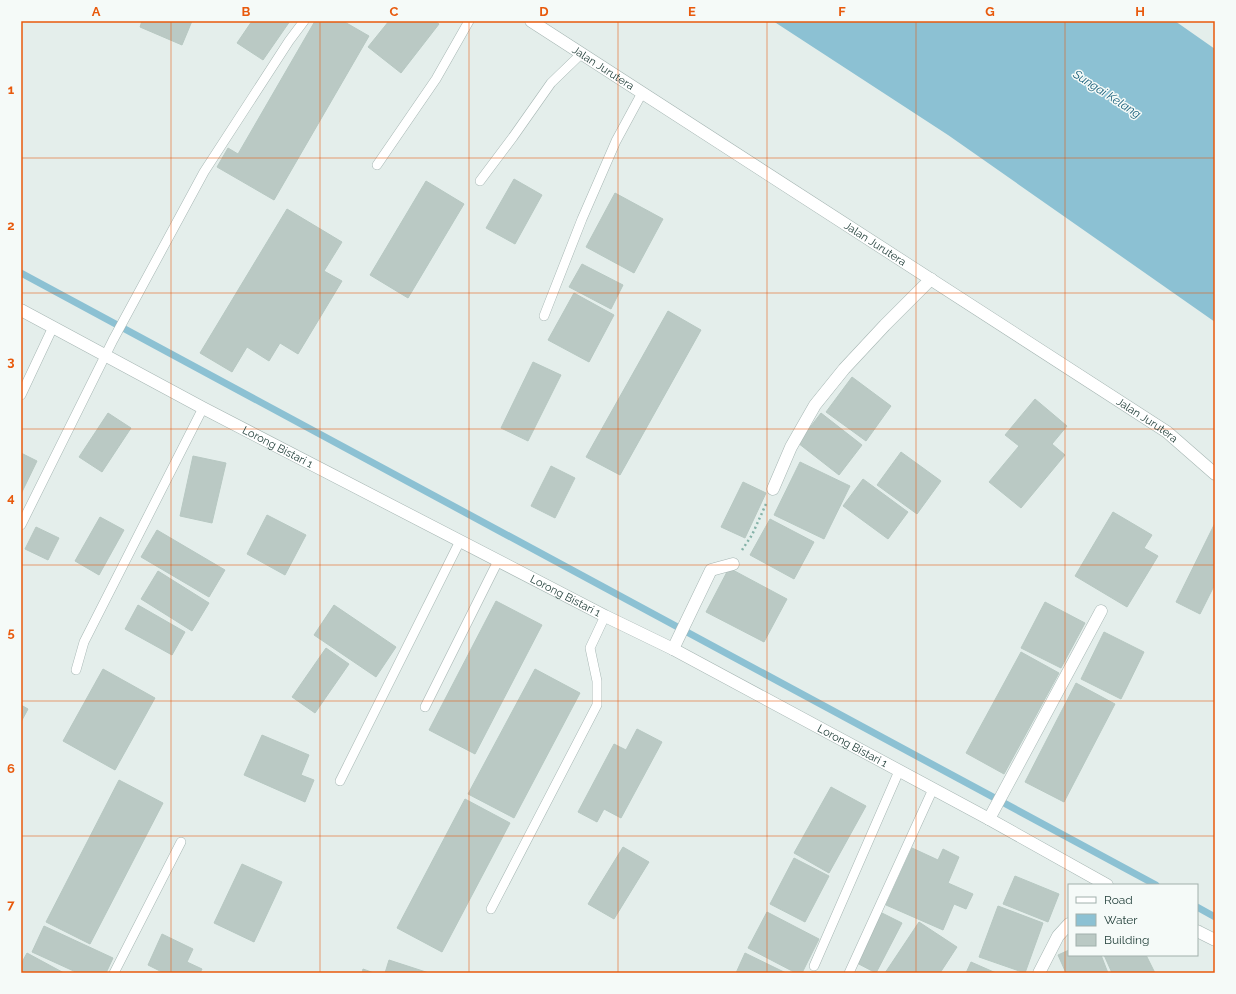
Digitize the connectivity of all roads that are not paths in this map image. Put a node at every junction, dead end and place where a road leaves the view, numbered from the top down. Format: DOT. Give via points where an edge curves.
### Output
graph roads {
  1 [pos="304,21"];
  2 [pos="469,21"];
  3 [pos="531,21"];
  4 [pos="581,54"];
  5 [pos="642,93"];
  6 [pos="377,165"];
  7 [pos="480,181"];
  8 [pos="931,279"];
  9 [pos="21,310"];
  10 [pos="544,316"];
  11 [pos="53,327"];
  12 [pos="106,356"];
  13 [pos="21,395"];
  14 [pos="203,408"];
  15 [pos="1215,474"];
  16 [pos="773,489"];
  17 [pos="21,525"];
  18 [pos="460,541"];
  19 [pos="498,561"];
  20 [pos="733,564"];
  21 [pos="1101,611"];
  22 [pos="605,616"];
  23 [pos="673,649"];
  24 [pos="76,670"];
  25 [pos="425,707"];
  26 [pos="899,771"];
  27 [pos="340,780"];
  28 [pos="933,789"];
  29 [pos="989,819"];
  30 [pos="181,842"];
  31 [pos="1102,884"];
  32 [pos="491,909"];
  33 [pos="1068,925"];
  34 [pos="1198,932"];
  35 [pos="1215,940"];
  36 [pos="814,966"];
  37 [pos="114,973"];
  38 [pos="849,973"];
  39 [pos="1039,973"];
  1 -- 12 [label="lane" via="204,172"];
  2 -- 6 [label="lane" via="436,79"];
  3 -- 4 [label="street, Jalan Jurutera"];
  4 -- 5 [label="street, Jalan Jurutera"];
  4 -- 7 [label="lane" via="551,83"];
  5 -- 8 [label="street, Jalan Jurutera"];
  5 -- 10 [label="lane" via="616,141"];
  8 -- 15 [label="street, Jalan Jurutera" via="1166,432"];
  8 -- 16 [label="street" via="874,336 815,405 791,447"];
  9 -- 11 [label="street, Lorong Bistari 1"];
  11 -- 12 [label="street, Lorong Bistari 1"];
  11 -- 13 [label="lane"];
  12 -- 14 [label="street, Lorong Bistari 1"];
  12 -- 17 [label="lane"];
  14 -- 18 [label="street, Lorong Bistari 1"];
  14 -- 24 [label="lane" via="84,642"];
  18 -- 19 [label="street, Lorong Bistari 1"];
  18 -- 27 [label="lane"];
  19 -- 22 [label="street, Lorong Bistari 1"];
  19 -- 25 [label="lane"];
  20 -- 23 [label="street" via="711,570"];
  21 -- 29 [label="street"];
  22 -- 23 [label="street, Lorong Bistari 1"];
  22 -- 32 [label="lane" via="590,648 597,680 597,705"];
  23 -- 26 [label="street, Lorong Bistari 1"];
  26 -- 28 [label="street, Lorong Bistari 1"];
  26 -- 36 [label="lane"];
  28 -- 29 [label="street, Lorong Bistari 1"];
  28 -- 38 [label="lane"];
  29 -- 31 [label="street, Lorong Bistari 1"];
  30 -- 37 [label="lane"];
  33 -- 39 [label="street" via="1058,936"];
  34 -- 35 [label="street"];
}
